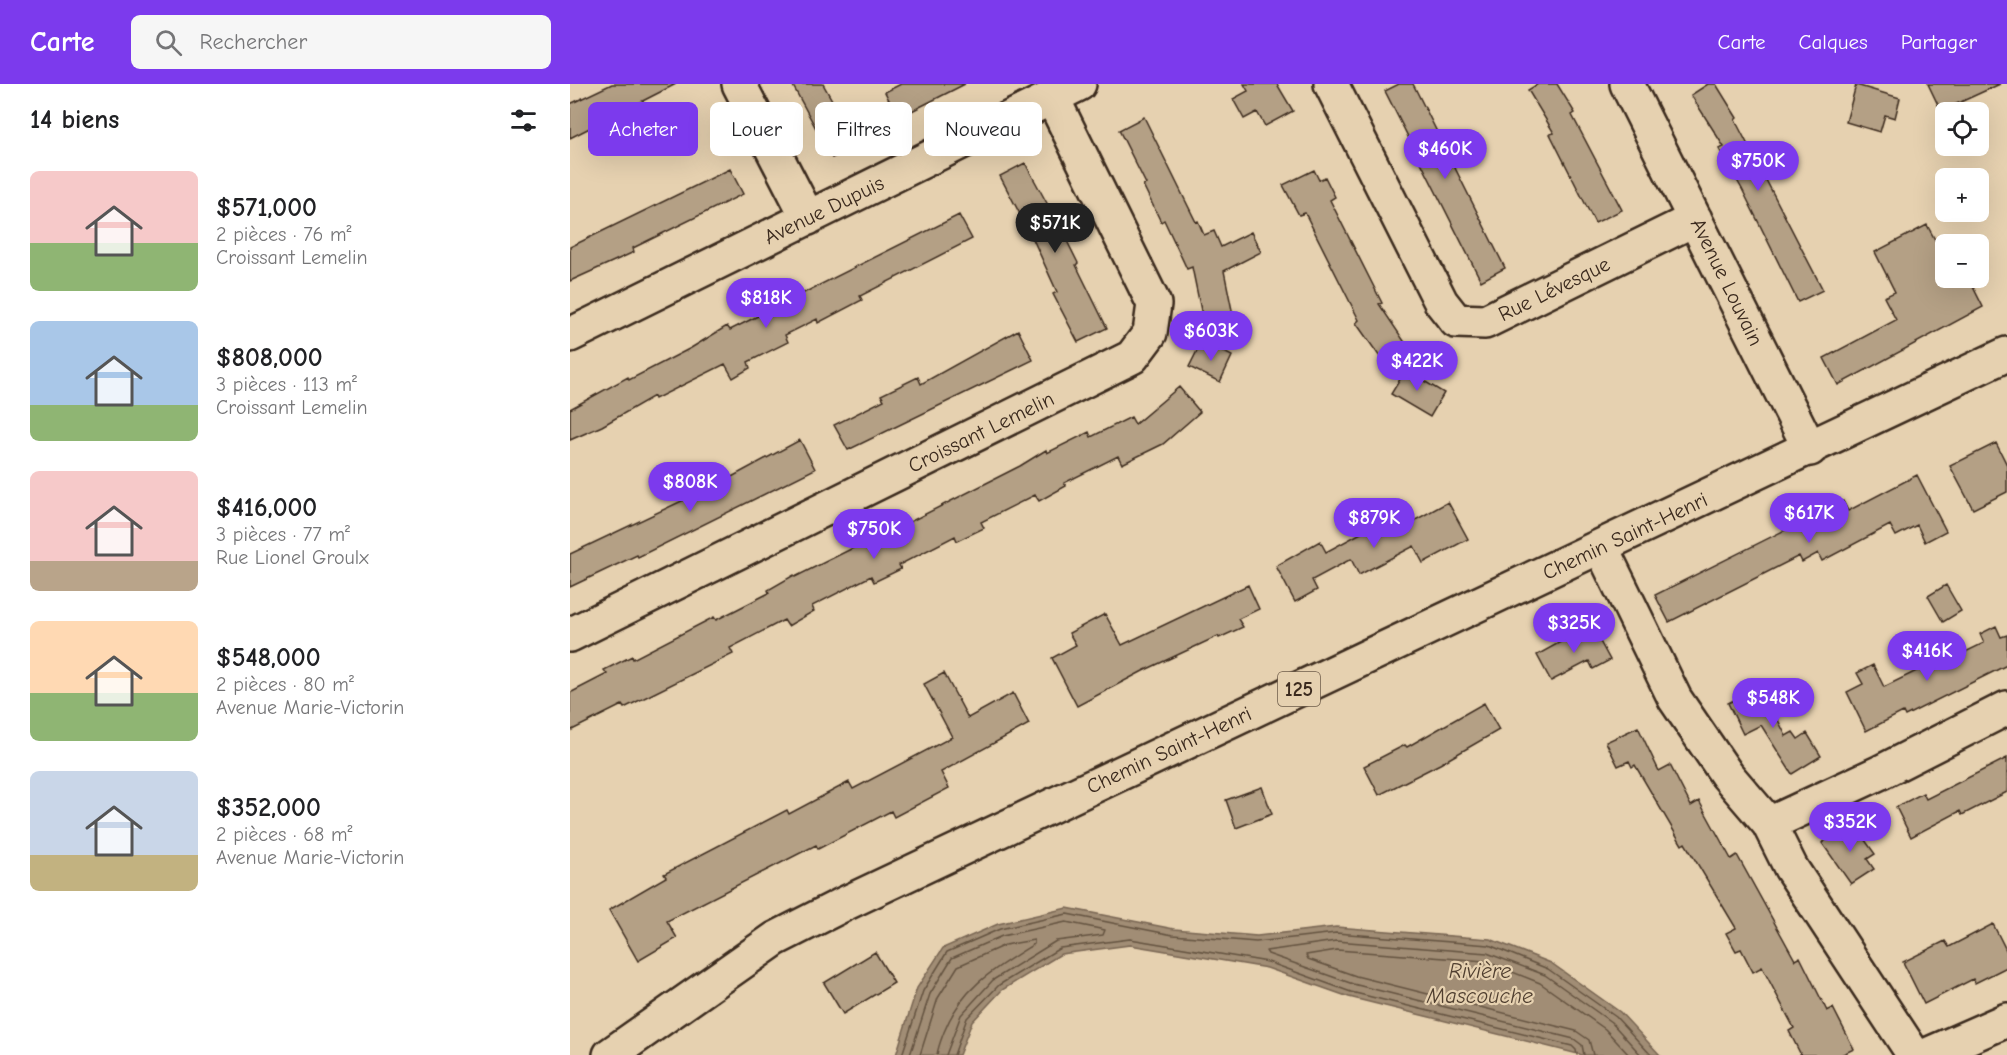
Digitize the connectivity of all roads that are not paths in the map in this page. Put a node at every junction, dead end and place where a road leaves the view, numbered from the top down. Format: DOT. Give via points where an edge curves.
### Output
graph roads {
  1 [pos="739,84"];
  2 [pos="1330,84"];
  3 [pos="1627,84"];
  4 [pos="1066,91"];
  5 [pos="808,218"];
  6 [pos="1695,219"];
  7 [pos="570,335"];
  8 [pos="2007,354"];
  9 [pos="1810,449"];
  10 [pos="1600,547"];
  11 [pos="570,635"];
  12 [pos="2007,708"];
  13 [pos="1769,824"];
  14 [pos="2007,1020"];
  15 [pos="610,1055"];
  16 [pos="1914,1055"];
  17 [pos="1928,1055"];
  1 -- 5 [label="street"];
  2 -- 6 [label="street, Rue Lévesque" via="1441,302 1456,321 1485,322"];
  3 -- 6 [label="street, Avenue Louvain"];
  4 -- 5 [label="street, Avenue Dupuis"];
  4 -- 11 [label="street, Croissant Lemelin" via="1154,304 1150,333 1132,357"];
  5 -- 7 [label="street, Avenue Dupuis"];
  6 -- 9 [label="street, Avenue Louvain"];
  8 -- 9 [label="street, Chemin Saint-Henri / 125"];
  9 -- 10 [label="street, Chemin Saint-Henri / 125"];
  10 -- 13 [label="street" via="1675,699 1727,775"];
  10 -- 15 [label="street, Chemin Saint-Henri / 125" via="775,939"];
  12 -- 13 [label="street"];
  13 -- 16 [label="street" via="1791,868"];
  14 -- 17 [label="street"];
}
